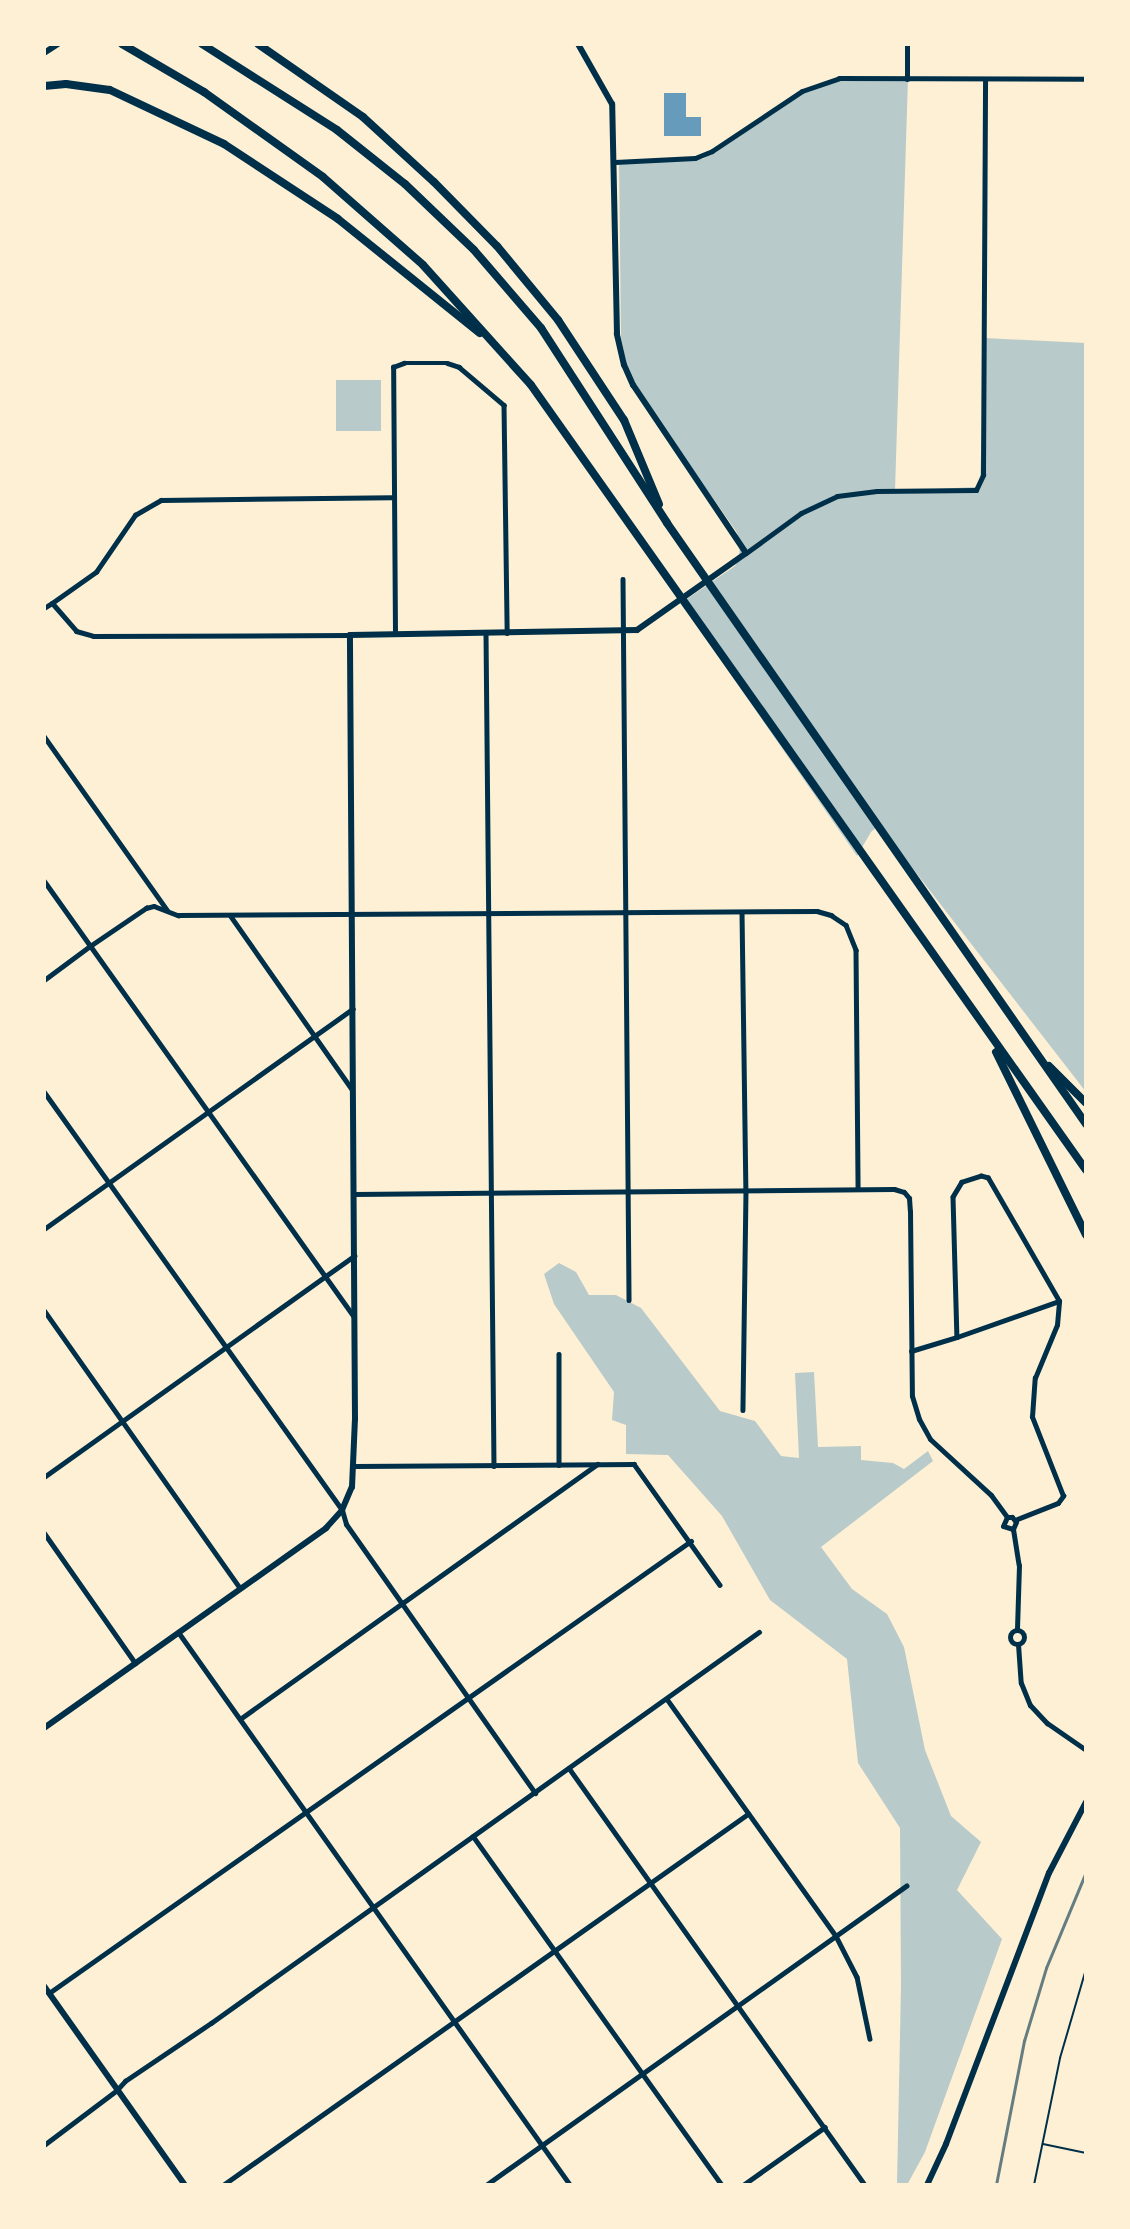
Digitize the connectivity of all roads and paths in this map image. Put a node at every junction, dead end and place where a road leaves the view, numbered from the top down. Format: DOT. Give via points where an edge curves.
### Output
graph roads {
  1 [pos="58,44"];
  2 [pos="122,44"];
  3 [pos="202,44"];
  4 [pos="258,44"];
  5 [pos="269,44"];
  6 [pos="578,44"];
  7 [pos="906,44"];
  8 [pos="44,53"];
  9 [pos="907,79"];
  10 [pos="985,79"];
  11 [pos="1086,79"];
  12 [pos="314,82"];
  13 [pos="44,86"];
  14 [pos="615,162"];
  15 [pos="500,350"];
  16 [pos="393,497"];
  17 [pos="667,523"];
  18 [pos="746,553"];
  19 [pos="623,579"];
  20 [pos="52,603"];
  21 [pos="44,608"];
  22 [pos="623,632"];
  23 [pos="395,633"];
  24 [pos="486,633"];
  25 [pos="506,633"];
  26 [pos="351,635"];
  27 [pos="44,736"];
  28 [pos="44,881"];
  29 [pos="742,912"];
  30 [pos="169,913"];
  31 [pos="489,913"];
  32 [pos="625,913"];
  33 [pos="230,914"];
  34 [pos="352,914"];
  35 [pos="90,946"];
  36 [pos="44,980"];
  37 [pos="352,1009"];
  38 [pos="986,1030"];
  39 [pos="315,1036"];
  40 [pos="1030,1047"];
  41 [pos="352,1090"];
  42 [pos="44,1092"];
  43 [pos="1086,1103"];
  44 [pos="208,1112"];
  45 [pos="1086,1124"];
  46 [pos="1086,1170"];
  47 [pos="108,1183"];
  48 [pos="858,1189"];
  49 [pos="746,1191"];
  50 [pos="627,1192"];
  51 [pos="492,1193"];
  52 [pos="354,1194"];
  53 [pos="44,1229"];
  54 [pos="1086,1235"];
  55 [pos="354,1256"];
  56 [pos="326,1276"];
  57 [pos="629,1300"];
  58 [pos="1059,1301"];
  59 [pos="44,1310"];
  60 [pos="354,1317"];
  61 [pos="957,1337"];
  62 [pos="226,1348"];
  63 [pos="910,1351"];
  64 [pos="559,1354"];
  65 [pos="743,1410"];
  66 [pos="122,1421"];
  67 [pos="597,1464"];
  68 [pos="559,1465"];
  69 [pos="355,1466"];
  70 [pos="494,1466"];
  71 [pos="44,1477"];
  72 [pos="341,1510"];
  73 [pos="1007,1517"];
  74 [pos="1016,1520"];
  75 [pos="1013,1529"];
  76 [pos="44,1533"];
  77 [pos="691,1541"];
  78 [pos="720,1585"];
  79 [pos="240,1588"];
  80 [pos="404,1604"];
  81 [pos="1017,1630"];
  82 [pos="178,1632"];
  83 [pos="759,1632"];
  84 [pos="1018,1644"];
  85 [pos="135,1662"];
  86 [pos="667,1699"];
  87 [pos="469,1700"];
  88 [pos="240,1719"];
  89 [pos="44,1728"];
  90 [pos="1086,1750"];
  91 [pos="569,1768"];
  92 [pos="535,1793"];
  93 [pos="1086,1802"];
  94 [pos="308,1814"];
  95 [pos="748,1814"];
  96 [pos="473,1836"];
  97 [pos="652,1883"];
  98 [pos="906,1886"];
  99 [pos="373,1907"];
  100 [pos="836,1936"];
  101 [pos="555,1952"];
  102 [pos="1086,1969"];
  103 [pos="44,1986"];
  104 [pos="49,1993"];
  105 [pos="739,2006"];
  106 [pos="455,2023"];
  107 [pos="870,2039"];
  108 [pos="642,2074"];
  109 [pos="117,2090"];
  110 [pos="825,2127"];
  111 [pos="1042,2144"];
  112 [pos="44,2146"];
  113 [pos="542,2146"];
  114 [pos="1086,2153"];
  115 [pos="185,2185"];
  116 [pos="223,2185"];
  117 [pos="486,2185"];
  118 [pos="570,2185"];
  119 [pos="722,2185"];
  120 [pos="743,2185"];
  121 [pos="866,2185"];
  122 [pos="927,2185"];
  123 [pos="1034,2185"];
  1 -- 8 [label="main road"];
  2 -- 15 [label="highway" via="204,92 323,177 423,265"];
  3 -- 17 [label="highway" via="338,130 405,184 474,250 541,328"];
  4 -- 12 [label="highway"];
  5 -- 12 [label="highway"];
  6 -- 14 [label="main road" via="612,104"];
  7 -- 9 [label="street"];
  9 -- 10 [label="street"];
  9 -- 14 [label="street" via="850,77 822,82 695,158"];
  10 -- 11 [label="street"];
  10 -- 18 [label="street" via="983,475 976,490 837,496 801,513"];
  12 -- 17 [label="highway" via="363,117 434,181 497,246 558,320 624,421"];
  13 -- 15 [label="highway" via="110,90 224,144 338,219"];
  14 -- 18 [label="main road" via="617,334 624,365"];
  15 -- 38 [label="highway" via="531,385"];
  16 -- 20 [label="street" via="161,500 135,515 96,572"];
  16 -- 23 [label="street"];
  16 -- 25 [label="street" via="393,367 404,363 459,367 504,405"];
  17 -- 40 [label="highway"];
  18 -- 22 [label="main road" via="659,617 637,630"];
  19 -- 22 [label="street"];
  20 -- 21 [label="street"];
  20 -- 26 [label="street" via="76,631 93,636"];
  22 -- 25 [label="main road"];
  22 -- 32 [label="street"];
  23 -- 24 [label="main road"];
  23 -- 26 [label="main road"];
  24 -- 25 [label="main road"];
  24 -- 31 [label="street"];
  26 -- 34 [label="main road"];
  27 -- 30 [label="street"];
  28 -- 35 [label="street"];
  29 -- 32 [label="street"];
  29 -- 48 [label="street" via="817,911 846,925 856,950"];
  29 -- 49 [label="street"];
  30 -- 33 [label="street"];
  30 -- 35 [label="street" via="154,906 146,908"];
  31 -- 32 [label="street"];
  31 -- 34 [label="street"];
  31 -- 51 [label="street"];
  32 -- 50 [label="street"];
  33 -- 34 [label="street"];
  33 -- 39 [label="street"];
  34 -- 37 [label="main road"];
  35 -- 36 [label="street"];
  35 -- 44 [label="street"];
  37 -- 39 [label="street"];
  37 -- 41 [label="main road"];
  38 -- 46 [label="highway"];
  38 -- 54 [label="highway"];
  39 -- 41 [label="street"];
  39 -- 44 [label="street"];
  40 -- 43 [label="highway"];
  40 -- 45 [label="highway"];
  41 -- 52 [label="main road"];
  42 -- 47 [label="street"];
  44 -- 47 [label="street"];
  44 -- 56 [label="street"];
  47 -- 53 [label="street"];
  47 -- 62 [label="street"];
  48 -- 49 [label="street"];
  48 -- 63 [label="street" via="894,1189 909,1198"];
  49 -- 50 [label="street"];
  49 -- 65 [label="street"];
  50 -- 51 [label="street"];
  50 -- 57 [label="street"];
  51 -- 52 [label="street"];
  51 -- 70 [label="street"];
  52 -- 55 [label="main road"];
  55 -- 56 [label="street"];
  55 -- 60 [label="main road"];
  56 -- 60 [label="street"];
  56 -- 62 [label="street"];
  58 -- 61 [label="street"];
  58 -- 61 [label="street" via="988,1178 962,1182 953,1197"];
  58 -- 74 [label="street" via="1057,1325 1035,1378 1032,1417 1063,1496 1058,1503"];
  59 -- 66 [label="street"];
  60 -- 69 [label="main road"];
  61 -- 63 [label="street"];
  62 -- 66 [label="street"];
  62 -- 72 [label="street"];
  63 -- 73 [label="street" via="912,1396 930,1439 991,1495"];
  64 -- 68 [label="street"];
  66 -- 71 [label="street"];
  66 -- 79 [label="street"];
  67 -- 68 [label="street"];
  67 -- 77 [label="street" via="634,1464"];
  67 -- 80 [label="street"];
  68 -- 70 [label="street"];
  69 -- 70 [label="street"];
  69 -- 72 [label="main road" via="352,1487"];
  72 -- 79 [label="main road" via="326,1528"];
  72 -- 80 [label="street" via="346,1524"];
  73 -- 74 [label="street"];
  73 -- 75 [label="street" via="1003,1526"];
  74 -- 75 [label="street"];
  75 -- 81 [label="street" via="1019,1565"];
  76 -- 85 [label="street"];
  77 -- 78 [label="street"];
  77 -- 87 [label="street"];
  79 -- 82 [label="main road"];
  80 -- 87 [label="street"];
  80 -- 88 [label="street"];
  81 -- 84 [label="street" via="1024,1637"];
  81 -- 84 [label="street" via="1009,1637"];
  82 -- 85 [label="main road"];
  82 -- 88 [label="street"];
  83 -- 86 [label="street"];
  84 -- 90 [label="street" via="1021,1684 1030,1705"];
  85 -- 89 [label="main road"];
  86 -- 91 [label="street"];
  86 -- 95 [label="street"];
  87 -- 92 [label="street"];
  87 -- 94 [label="street"];
  88 -- 94 [label="street"];
  91 -- 92 [label="street"];
  91 -- 97 [label="street"];
  92 -- 96 [label="street"];
  93 -- 122 [label="main road" via="1049,1873"];
  94 -- 99 [label="street"];
  94 -- 104 [label="street"];
  95 -- 97 [label="street"];
  95 -- 100 [label="street"];
  96 -- 99 [label="street"];
  96 -- 101 [label="street"];
  97 -- 101 [label="street"];
  97 -- 105 [label="street"];
  98 -- 100 [label="street"];
  99 -- 106 [label="street"];
  99 -- 109 [label="street"];
  100 -- 105 [label="street"];
  100 -- 107 [label="street" via="857,1977"];
  101 -- 106 [label="street"];
  101 -- 108 [label="street"];
  102 -- 111 [label="lane" via="1060,2058"];
  103 -- 104 [label="main road"];
  104 -- 109 [label="main road"];
  105 -- 108 [label="street"];
  105 -- 110 [label="street"];
  106 -- 113 [label="street"];
  106 -- 116 [label="street"];
  108 -- 113 [label="street"];
  108 -- 119 [label="street"];
  109 -- 112 [label="street"];
  109 -- 115 [label="main road"];
  110 -- 120 [label="street"];
  110 -- 121 [label="street"];
  111 -- 114 [label="lane"];
  111 -- 123 [label="lane"];
  113 -- 117 [label="street"];
  113 -- 118 [label="street"];
}
